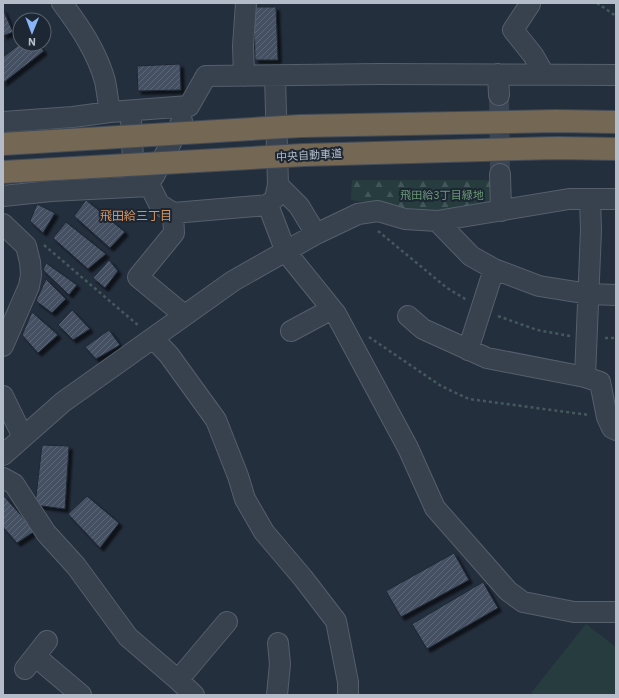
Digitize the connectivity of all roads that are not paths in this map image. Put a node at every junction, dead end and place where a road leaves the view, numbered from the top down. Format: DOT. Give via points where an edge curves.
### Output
graph roads {
  1 [pos="62,3"];
  2 [pos="246,3"];
  3 [pos="529,3"];
  4 [pos="498,74"];
  5 [pos="544,74"];
  6 [pos="616,75"];
  7 [pos="244,76"];
  8 [pos="275,76"];
  9 [pos="499,95"];
  10 [pos="189,106"];
  11 [pos="616,108"];
  12 [pos="131,111"];
  13 [pos="110,112"];
  14 [pos="3,122"];
  15 [pos="616,122"];
  16 [pos="333,126"];
  17 [pos="3,144"];
  18 [pos="616,149"];
  19 [pos="329,154"];
  20 [pos="616,162"];
  21 [pos="3,172"];
  22 [pos="500,174"];
  23 [pos="278,185"];
  24 [pos="142,186"];
  25 [pos="3,196"];
  26 [pos="590,199"];
  27 [pos="616,199"];
  28 [pos="268,205"];
  29 [pos="501,210"];
  30 [pos="173,213"];
  31 [pos="437,220"];
  32 [pos="3,224"];
  33 [pos="316,234"];
  34 [pos="286,252"];
  35 [pos="494,269"];
  36 [pos="589,294"];
  37 [pos="616,295"];
  38 [pos="332,309"];
  39 [pos="184,315"];
  40 [pos="408,316"];
  41 [pos="291,331"];
  42 [pos="5,335"];
  43 [pos="153,338"];
  44 [pos="468,350"];
  45 [pos="585,377"];
  46 [pos="3,396"];
  47 [pos="612,424"];
  48 [pos="23,437"];
  49 [pos="3,455"];
  50 [pos="3,478"];
  51 [pos="616,612"];
  52 [pos="227,622"];
  53 [pos="278,643"];
  54 [pos="36,655"];
  55 [pos="178,680"];
  56 [pos="81,695"];
  57 [pos="194,695"];
  58 [pos="277,695"];
  59 [pos="348,695"];
  1 -- 13 [label="street" via="92,48 104,81"];
  2 -- 7 [label="street"];
  3 -- 5 [label="street" via="513,30"];
  4 -- 5 [label="street"];
  4 -- 8 [label="street"];
  4 -- 9 [label="street"];
  5 -- 6 [label="street"];
  7 -- 8 [label="street"];
  7 -- 10 [label="street" via="206,76"];
  8 -- 23 [label="street"];
  10 -- 12 [label="street"];
  10 -- 24 [label="street"];
  11 -- 16 [label="highway" via="555,107"];
  12 -- 13 [label="street"];
  12 -- 24 [label="street"];
  13 -- 14 [label="street"];
  15 -- 16 [label="highway"];
  16 -- 17 [label="highway, bridge"];
  18 -- 19 [label="highway, 中央自動車道" via="557,148"];
  19 -- 20 [label="highway"];
  19 -- 21 [label="highway, 中央自動車道, bridge"];
  22 -- 29 [label="street"];
  23 -- 28 [label="street" via="275,198"];
  23 -- 33 [label="street" via="299,206"];
  24 -- 25 [label="street"];
  24 -- 30 [label="street" via="159,204"];
  26 -- 27 [label="street"];
  26 -- 29 [label="street" via="569,199"];
  26 -- 36 [label="street"];
  28 -- 30 [label="street"];
  28 -- 34 [label="street"];
  29 -- 31 [label="street"];
  30 -- 39 [label="street" via="174,232 138,276"];
  31 -- 33 [label="street" via="405,219 378,211 358,214"];
  31 -- 35 [label="street" via="471,256"];
  32 -- 42 [label="street" via="26,246 31,275 29,286"];
  33 -- 34 [label="street"];
  34 -- 38 [label="street"];
  34 -- 39 [label="street" via="233,281"];
  35 -- 36 [label="street" via="539,286"];
  35 -- 44 [label="street"];
  36 -- 37 [label="street"];
  36 -- 45 [label="street"];
  38 -- 41 [label="street"];
  38 -- 51 [label="street" via="408,448 435,508 508,591 523,602 574,612"];
  39 -- 43 [label="street"];
  40 -- 44 [label="street" via="423,329"];
  43 -- 48 [label="street" via="63,402"];
  43 -- 59 [label="street" via="169,355 216,420 245,499 264,532 336,621 348,682"];
  44 -- 45 [label="street" via="487,358"];
  45 -- 47 [label="street" via="600,382"];
  46 -- 48 [label="street"];
  48 -- 49 [label="street"];
  50 -- 55 [label="street" via="14,484 46,533 76,566 128,637"];
  52 -- 55 [label="street"];
  53 -- 58 [label="street" via="280,664"];
  54 -- 56 [label="street"];
  55 -- 57 [label="street"];
}
